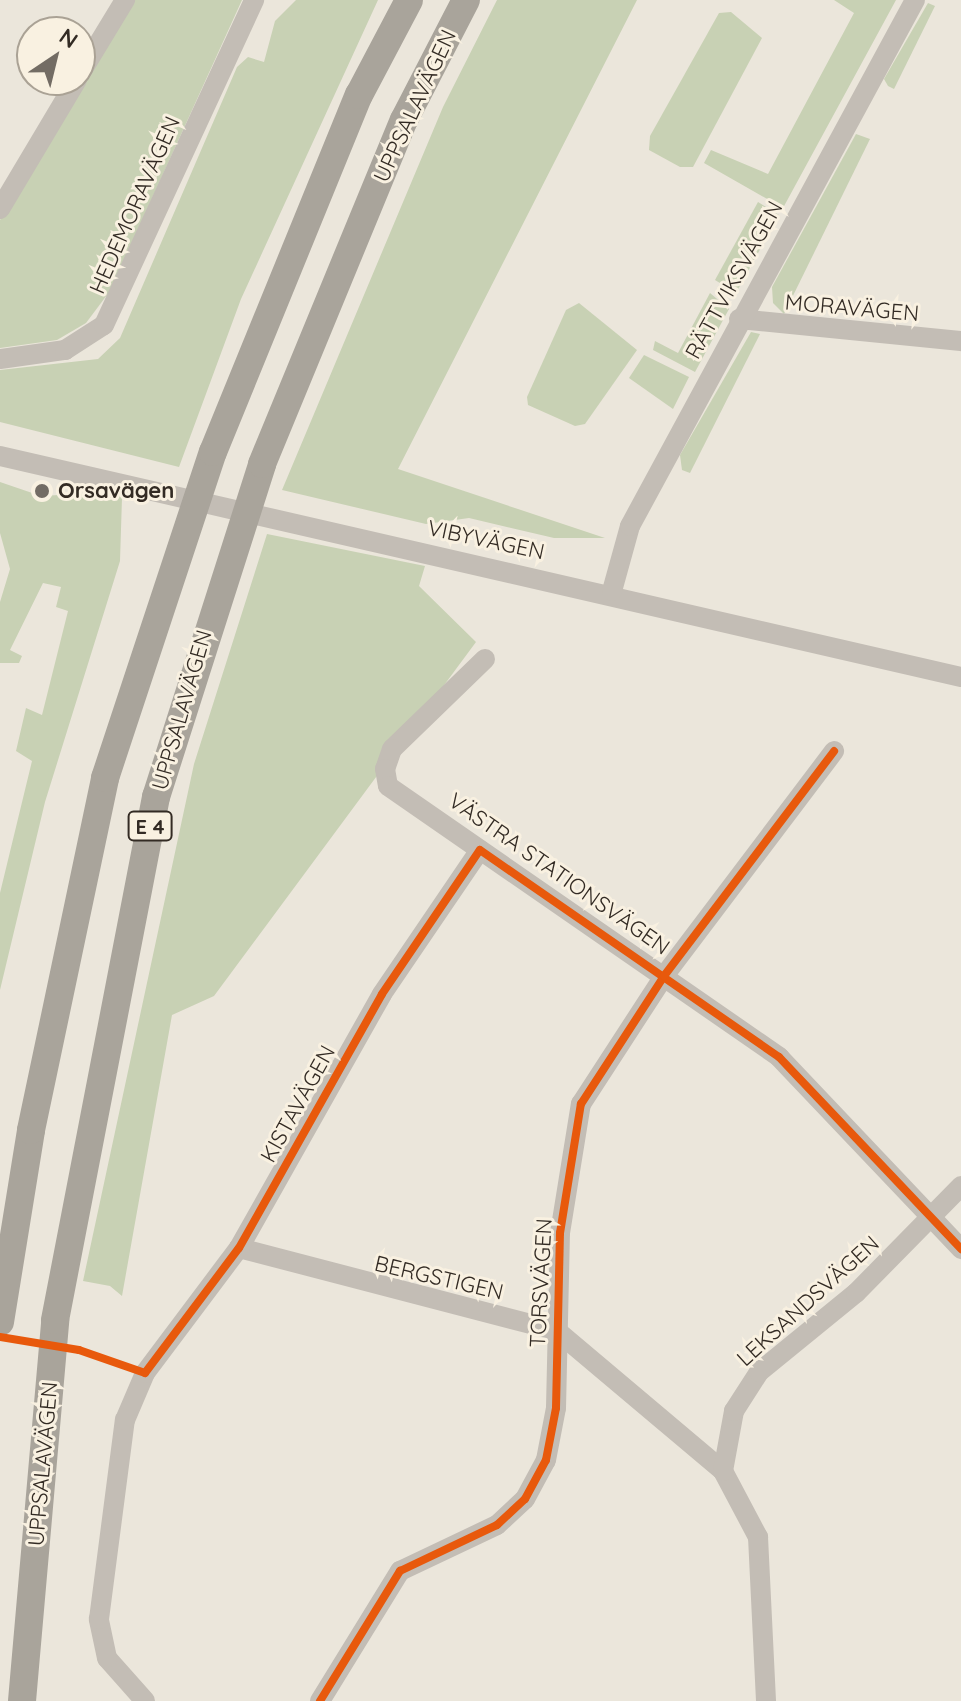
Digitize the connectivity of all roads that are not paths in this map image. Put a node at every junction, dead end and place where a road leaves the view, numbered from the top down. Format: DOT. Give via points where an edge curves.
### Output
graph roads {
  1 [pos="125,0"];
  2 [pos="254,0"];
  3 [pos="409,0"];
  4 [pos="466,0"];
  5 [pos="915,0"];
  6 [pos="96,48"];
  7 [pos="67,96"];
  8 [pos="0,209"];
  9 [pos="739,319"];
  10 [pos="961,341"];
  11 [pos="0,359"];
  12 [pos="0,456"];
  13 [pos="612,591"];
  14 [pos="485,659"];
  15 [pos="961,677"];
  16 [pos="834,751"];
  17 [pos="480,850"];
  18 [pos="664,976"];
  19 [pos="961,1186"];
  20 [pos="932,1219"];
  21 [pos="239,1248"];
  22 [pos="961,1249"];
  23 [pos="0,1322"];
  24 [pos="557,1331"];
  25 [pos="723,1471"];
  26 [pos="22,1701"];
  27 [pos="145,1701"];
  28 [pos="320,1701"];
  29 [pos="766,1701"];
  1 -- 6 [label="street"];
  2 -- 11 [label="street, HEDEMORAVÄGEN" via="104,325 65,350"];
  3 -- 23 [label="highway, E 4" via="359,95 213,452 110,763 31,1130"];
  4 -- 26 [label="highway, UPPSALAVÄGEN / E 4" via="404,120 262,464 156,797 55,1320"];
  5 -- 9 [label="street, RÄTTVIKSVÄGEN"];
  7 -- 8 [label="street"];
  9 -- 10 [label="street, MORAVÄGEN"];
  9 -- 13 [label="street, RÄTTVIKSVÄGEN" via="630,526"];
  12 -- 13 [label="street, VIBYVÄGEN"];
  13 -- 15 [label="street, VIBYVÄGEN"];
  14 -- 17 [label="street, VÄSTRA STATIONSVÄGEN" via="392,749 385,769 388,786"];
  16 -- 18 [label="street, TORSVÄGEN"];
  17 -- 18 [label="street, VÄSTRA STATIONSVÄGEN"];
  17 -- 21 [label="street, KISTAVÄGEN" via="366,1020"];
  18 -- 20 [label="street, VÄSTRA STATIONSVÄGEN" via="821,1095"];
  18 -- 24 [label="street, TORSVÄGEN" via="581,1104 560,1233"];
  19 -- 20 [label="street, LEKSANDSVÄGEN"];
  20 -- 22 [label="street, VÄSTRA STATIONSVÄGEN"];
  20 -- 25 [label="street, LEKSANDSVÄGEN" via="759,1372 734,1411"];
  21 -- 24 [label="street, BERGSTIGEN"];
  21 -- 27 [label="street, KISTAVÄGEN" via="145,1373 125,1420 99,1619 107,1658"];
  24 -- 25 [label="street, BERGSTIGEN"];
  24 -- 28 [label="street, TORSVÄGEN" via="553,1435 525,1499 497,1525 400,1571"];
  25 -- 29 [label="street" via="758,1537"];
}
